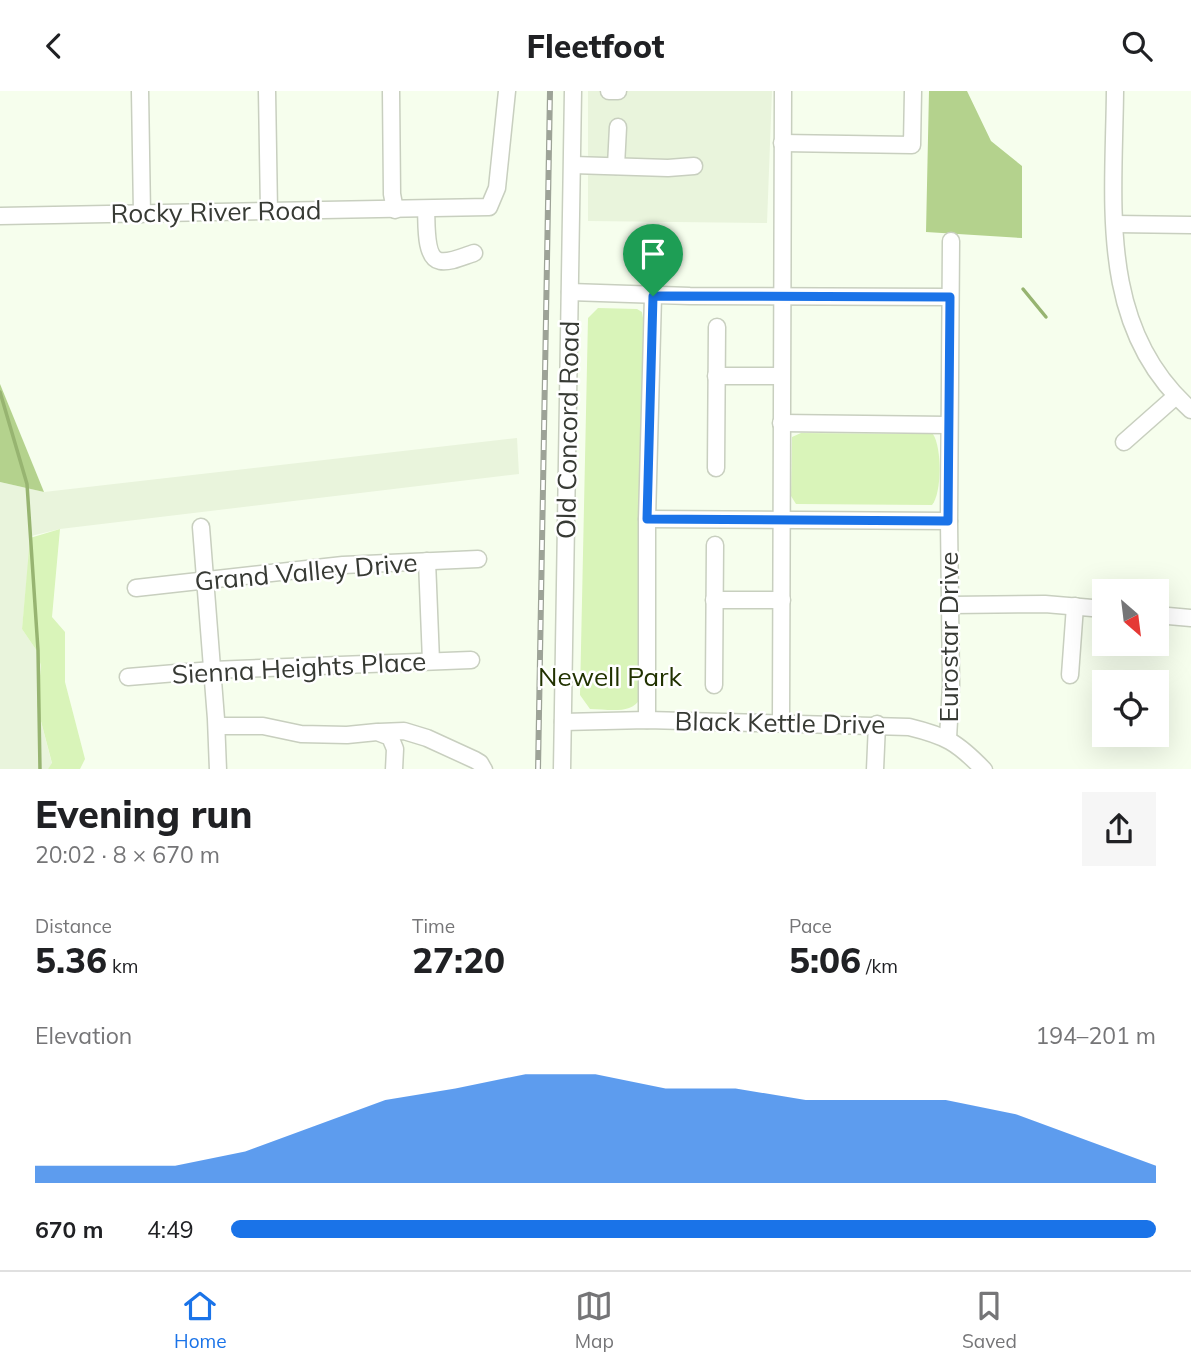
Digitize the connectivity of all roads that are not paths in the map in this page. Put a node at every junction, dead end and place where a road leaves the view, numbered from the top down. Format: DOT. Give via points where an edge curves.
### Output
graph roads {
  1 [pos="140,91"];
  2 [pos="267,91"];
  3 [pos="391,91"];
  4 [pos="507,91"];
  5 [pos="573,91"];
  6 [pos="609,91"];
  7 [pos="618,91"];
  8 [pos="783,91"];
  9 [pos="913,91"];
  10 [pos="1115,91"];
  11 [pos="618,127"];
  12 [pos="782,143"];
  13 [pos="573,165"];
  14 [pos="616,166"];
  15 [pos="694,166"];
  16 [pos="395,209"];
  17 [pos="429,209"];
  18 [pos="269,211"];
  19 [pos="142,213"];
  20 [pos="0,216"];
  21 [pos="1115,224"];
  22 [pos="1191,225"];
  23 [pos="951,241"];
  24 [pos="474,253"];
  25 [pos="570,292"];
  26 [pos="653,296"];
  27 [pos="781,296"];
  28 [pos="950,297"];
  29 [pos="717,327"];
  30 [pos="716,376"];
  31 [pos="781,376"];
  32 [pos="1176,396"];
  33 [pos="1191,410"];
  34 [pos="781,423"];
  35 [pos="948,425"];
  36 [pos="1124,442"];
  37 [pos="716,468"];
  38 [pos="647,519"];
  39 [pos="780,520"];
  40 [pos="948,521"];
  41 [pos="201,527"];
  42 [pos="715,545"];
  43 [pos="478,559"];
  44 [pos="427,561"];
  45 [pos="205,580"];
  46 [pos="135,589"];
  47 [pos="714,600"];
  48 [pos="782,600"];
  49 [pos="950,605"];
  50 [pos="1074,606"];
  51 [pos="1092,608"];
  52 [pos="1169,616"];
  53 [pos="1191,618"];
  54 [pos="471,660"];
  55 [pos="432,661"];
  56 [pos="212,670"];
  57 [pos="1070,675"];
  58 [pos="128,677"];
  59 [pos="714,685"];
  60 [pos="647,720"];
  61 [pos="563,722"];
  62 [pos="780,723"];
  63 [pos="877,724"];
  64 [pos="216,726"];
  65 [pos="377,732"];
  66 [pos="948,738"];
  67 [pos="218,769"];
  68 [pos="394,769"];
  69 [pos="484,769"];
  70 [pos="562,769"];
  71 [pos="875,769"];
  72 [pos="984,769"];
  1 -- 19 [label="street"];
  2 -- 18 [label="street"];
  3 -- 16 [label="street"];
  4 -- 17 [label="street, Rocky River Road" via="497,188 489,207"];
  5 -- 13 [label="street, Old Concord Road"];
  6 -- 7 [label="street"];
  8 -- 12 [label="street"];
  9 -- 12 [label="street" via="912,145"];
  10 -- 21 [label="street"];
  11 -- 14 [label="street"];
  12 -- 27 [label="street"];
  13 -- 14 [label="street"];
  13 -- 25 [label="street, Old Concord Road"];
  14 -- 15 [label="street"];
  16 -- 17 [label="street, Rocky River Road"];
  16 -- 18 [label="street, Rocky River Road"];
  17 -- 24 [label="street" via="432,256 441,261"];
  18 -- 19 [label="street, Rocky River Road"];
  19 -- 20 [label="street, Rocky River Road"];
  21 -- 22 [label="street"];
  21 -- 32 [label="street" via="1118,274 1129,317 1148,356"];
  23 -- 28 [label="street, Eurostar Drive"];
  25 -- 26 [label="street"];
  25 -- 61 [label="street, Old Concord Road"];
  26 -- 27 [label="street"];
  26 -- 38 [label="street"];
  27 -- 28 [label="street"];
  27 -- 31 [label="street"];
  28 -- 35 [label="street, Eurostar Drive"];
  29 -- 30 [label="street"];
  30 -- 31 [label="street"];
  30 -- 37 [label="street"];
  31 -- 34 [label="street"];
  32 -- 33 [label="street"];
  32 -- 36 [label="street"];
  34 -- 35 [label="street"];
  34 -- 39 [label="street"];
  35 -- 40 [label="street, Eurostar Drive"];
  38 -- 39 [label="street"];
  38 -- 60 [label="street"];
  39 -- 40 [label="street"];
  39 -- 48 [label="street"];
  40 -- 49 [label="street, Eurostar Drive"];
  41 -- 45 [label="street"];
  42 -- 47 [label="street"];
  43 -- 44 [label="street, Grand Valley Drive"];
  44 -- 45 [label="street, Grand Valley Drive"];
  44 -- 55 [label="street"];
  45 -- 46 [label="street, Grand Valley Drive"];
  45 -- 56 [label="street"];
  47 -- 48 [label="street"];
  47 -- 59 [label="street"];
  48 -- 62 [label="street"];
  49 -- 50 [label="street"];
  49 -- 66 [label="street, Eurostar Drive"];
  50 -- 51 [label="street"];
  50 -- 57 [label="street"];
  52 -- 53 [label="street"];
  54 -- 55 [label="street, Sienna Heights Place"];
  55 -- 56 [label="street, Sienna Heights Place"];
  56 -- 58 [label="street, Sienna Heights Place"];
  56 -- 64 [label="street"];
  60 -- 61 [label="street, Black Kettle Drive"];
  60 -- 62 [label="street, Black Kettle Drive"];
  61 -- 70 [label="street, Old Concord Road"];
  62 -- 63 [label="street, Black Kettle Drive"];
  63 -- 66 [label="street, Black Kettle Drive"];
  63 -- 71 [label="street"];
  64 -- 65 [label="street" via="263,726 301,734"];
  64 -- 67 [label="street"];
  65 -- 68 [label="street" via="390,737"];
  65 -- 69 [label="street" via="404,731 427,738 475,760"];
  66 -- 72 [label="street, Black Kettle Drive"];
}
